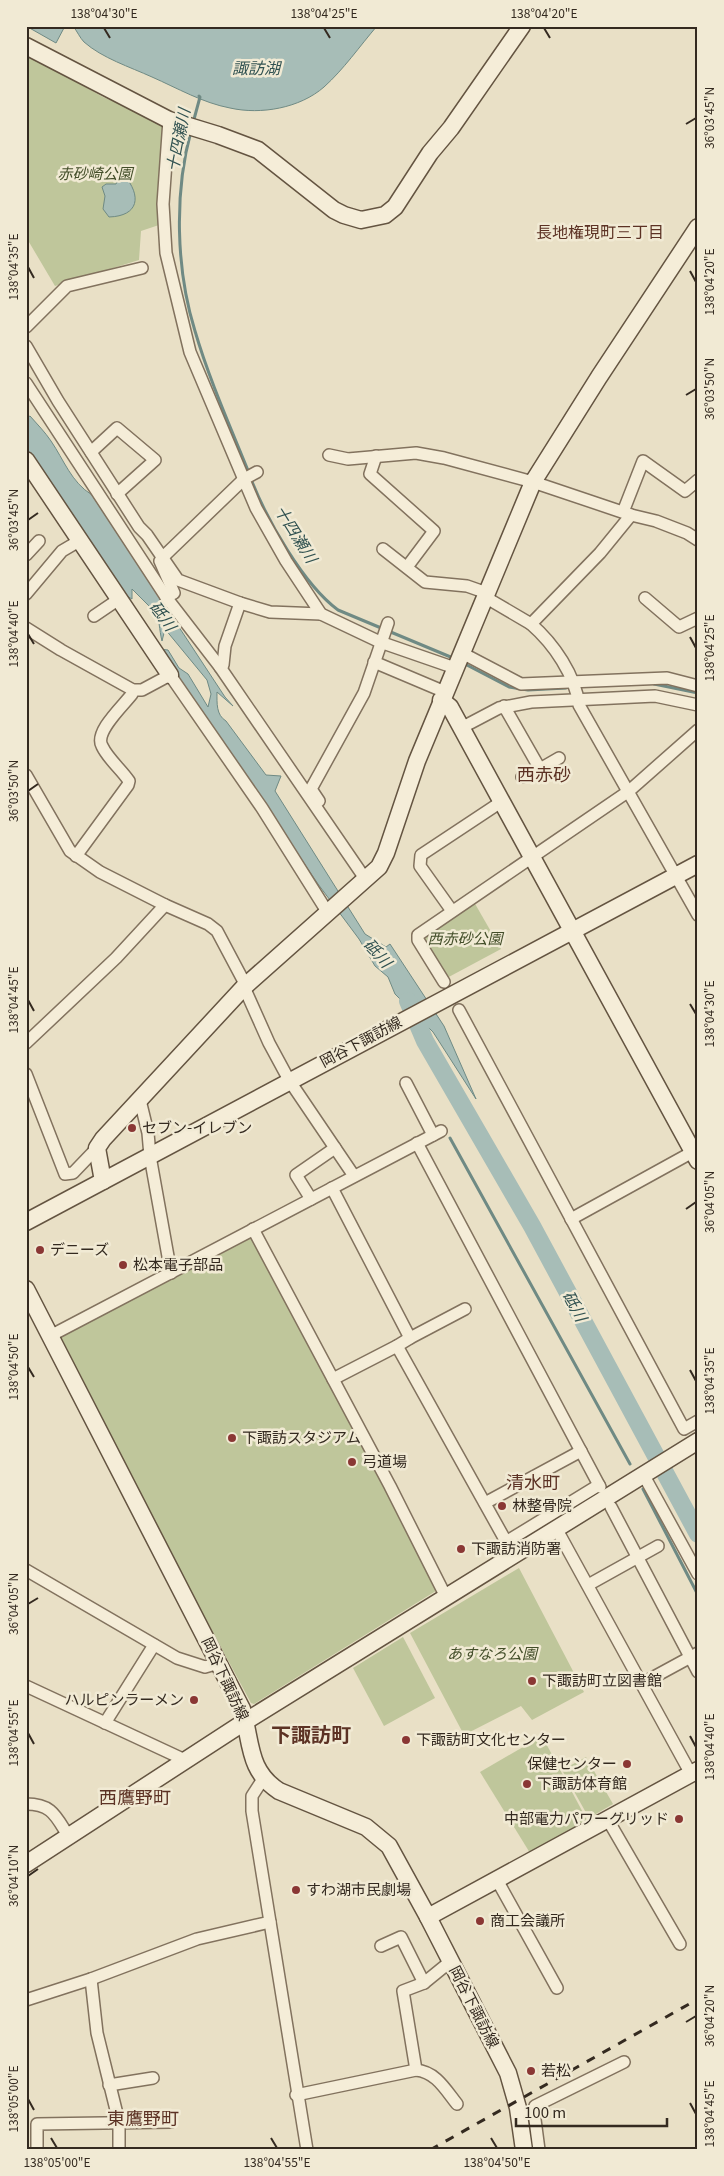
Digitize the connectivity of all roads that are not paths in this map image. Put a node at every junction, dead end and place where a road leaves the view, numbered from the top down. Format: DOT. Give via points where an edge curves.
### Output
graph roads {
  1 [pos="522,26"];
  2 [pos="26,46"];
  3 [pos="173,121"];
  4 [pos="698,227"];
  5 [pos="142,268"];
  6 [pos="26,327"];
  7 [pos="26,346"];
  8 [pos="26,384"];
  9 [pos="90,452"];
  10 [pos="329,455"];
  11 [pos="376,456"];
  12 [pos="29,471"];
  13 [pos="251,475"];
  14 [pos="698,480"];
  15 [pos="533,482"];
  16 [pos="118,494"];
  17 [pos="627,514"];
  18 [pos="139,527"];
  19 [pos="698,540"];
  20 [pos="39,541"];
  21 [pos="79,541"];
  22 [pos="383,549"];
  23 [pos="136,552"];
  24 [pos="26,555"];
  25 [pos="163,557"];
  26 [pos="407,567"];
  27 [pos="26,594"];
  28 [pos="486,595"];
  29 [pos="166,597"];
  30 [pos="645,598"];
  31 [pos="119,599"];
  32 [pos="240,603"];
  33 [pos="321,614"];
  34 [pos="94,616"];
  35 [pos="698,618"];
  36 [pos="388,624"];
  37 [pos="531,624"];
  38 [pos="26,628"];
  39 [pos="381,640"];
  40 [pos="459,660"];
  41 [pos="374,662"];
  42 [pos="220,668"];
  43 [pos="170,675"];
  44 [pos="667,679"];
  45 [pos="575,684"];
  46 [pos="698,686"];
  47 [pos="133,690"];
  48 [pos="443,696"];
  49 [pos="663,696"];
  50 [pos="578,699"];
  51 [pos="698,705"];
  52 [pos="504,706"];
  53 [pos="461,728"];
  54 [pos="698,730"];
  55 [pos="559,758"];
  56 [pos="540,769"];
  57 [pos="26,775"];
  58 [pos="522,777"];
  59 [pos="629,791"];
  60 [pos="502,802"];
  61 [pos="322,817"];
  62 [pos="76,856"];
  63 [pos="531,857"];
  64 [pos="698,864"];
  65 [pos="676,876"];
  66 [pos="363,883"];
  67 [pos="166,905"];
  68 [pos="331,910"];
  69 [pos="452,911"];
  70 [pos="698,914"];
  71 [pos="572,930"];
  72 [pos="444,982"];
  73 [pos="244,987"];
  74 [pos="459,1010"];
  75 [pos="26,1043"];
  76 [pos="26,1074"];
  77 [pos="289,1080"];
  78 [pos="406,1083"];
  79 [pos="140,1100"];
  80 [pos="417,1143"];
  81 [pos="97,1148"];
  82 [pos="335,1148"];
  83 [pos="696,1154"];
  84 [pos="150,1156"];
  85 [pos="354,1176"];
  86 [pos="103,1181"];
  87 [pos="332,1188"];
  88 [pos="311,1199"];
  89 [pos="570,1219"];
  90 [pos="26,1222"];
  91 [pos="253,1229"];
  92 [pos="170,1272"];
  93 [pos="26,1289"];
  94 [pos="465,1309"];
  95 [pos="50,1336"];
  96 [pos="410,1338"];
  97 [pos="396,1346"];
  98 [pos="333,1379"];
  99 [pos="698,1421"];
  100 [pos="698,1441"];
  101 [pos="581,1452"];
  102 [pos="645,1473"];
  103 [pos="485,1503"];
  104 [pos="611,1507"];
  105 [pos="556,1528"];
  106 [pos="658,1546"];
  107 [pos="510,1548"];
  108 [pos="637,1559"];
  109 [pos="26,1570"];
  110 [pos="698,1574"];
  111 [pos="588,1585"];
  112 [pos="446,1597"];
  113 [pos="154,1645"];
  114 [pos="694,1655"];
  115 [pos="219,1663"];
  116 [pos="698,1672"];
  117 [pos="641,1684"];
  118 [pos="26,1686"];
  119 [pos="246,1721"];
  120 [pos="104,1723"];
  121 [pos="185,1760"];
  122 [pos="694,1772"];
  123 [pos="263,1779"];
  124 [pos="26,1804"];
  125 [pos="608,1820"];
  126 [pos="68,1837"];
  127 [pos="26,1864"];
  128 [pos="498,1880"];
  129 [pos="428,1917"];
  130 [pos="270,1922"];
  131 [pos="680,1944"];
  132 [pos="381,1946"];
  133 [pos="452,1961"];
  134 [pos="91,1979"];
  135 [pos="424,1983"];
  136 [pos="557,1988"];
  137 [pos="26,2000"];
  138 [pos="624,2062"];
  139 [pos="416,2070"];
  140 [pos="153,2078"];
  141 [pos="109,2085"];
  142 [pos="296,2095"];
  143 [pos="457,2104"];
  144 [pos="118,2122"];
  145 [pos="171,2122"];
  146 [pos="37,2150"];
  147 [pos="119,2150"];
  148 [pos="307,2150"];
  149 [pos="524,2150"];
  150 [pos="539,2150"];
  1 -- 3 [label="street" via="430,153 395,208 381,216 361,220 344,215 258,150"];
  2 -- 3 [label="street"];
  3 -- 13 [label="street" via="163,204 166,253 190,352"];
  4 -- 15 [label="street"];
  5 -- 6 [label="street" via="67,286"];
  7 -- 9 [label="street"];
  8 -- 23 [label="street"];
  9 -- 16 [label="street"];
  9 -- 16 [label="street" via="117,428 154,460"];
  10 -- 11 [label="street" via="348,459"];
  11 -- 15 [label="street" via="416,453"];
  11 -- 26 [label="street" via="370,474 434,530"];
  12 -- 21 [label="street"];
  13 -- 25 [label="street"];
  13 -- 33 [label="street" via="256,508"];
  14 -- 17 [label="street" via="685,491 643,461"];
  15 -- 17 [label="street"];
  15 -- 28 [label="street"];
  16 -- 18 [label="street"];
  17 -- 19 [label="street" via="656,521"];
  17 -- 37 [label="street" via="600,553"];
  18 -- 23 [label="street" via="142,548"];
  18 -- 25 [label="street"];
  20 -- 24 [label="street"];
  21 -- 27 [label="street" via="62,551"];
  21 -- 31 [label="street"];
  22 -- 26 [label="street"];
  23 -- 29 [label="street"];
  25 -- 29 [label="street" via="160,562 174,592"];
  25 -- 32 [label="street" via="178,580"];
  26 -- 28 [label="street" via="425,582 467,586"];
  28 -- 37 [label="street"];
  28 -- 40 [label="street"];
  29 -- 42 [label="street"];
  30 -- 35 [label="street" via="680,627"];
  31 -- 34 [label="street"];
  31 -- 43 [label="street"];
  32 -- 33 [label="street" via="270,612"];
  32 -- 42 [label="street"];
  33 -- 39 [label="street"];
  36 -- 39 [label="street"];
  37 -- 45 [label="street" via="546,637"];
  38 -- 47 [label="street"];
  39 -- 40 [label="street"];
  39 -- 41 [label="street"];
  40 -- 45 [label="street" via="521,684"];
  40 -- 48 [label="street"];
  41 -- 48 [label="street"];
  41 -- 61 [label="street" via="364,693 311,789 326,814"];
  42 -- 61 [label="street"];
  43 -- 47 [label="street" via="142,690"];
  43 -- 68 [label="street"];
  44 -- 45 [label="street"];
  44 -- 46 [label="street"];
  44 -- 49 [label="street"];
  45 -- 50 [label="street"];
  47 -- 62 [label="street" via="99,738 128,781 128,786"];
  48 -- 53 [label="street"];
  48 -- 66 [label="street" via="386,853 379,867"];
  49 -- 50 [label="street"];
  49 -- 51 [label="street"];
  50 -- 52 [label="street"];
  50 -- 59 [label="street" via="579,706"];
  52 -- 53 [label="street"];
  52 -- 56 [label="street"];
  53 -- 60 [label="street"];
  54 -- 59 [label="street"];
  55 -- 56 [label="street"];
  56 -- 58 [label="street"];
  57 -- 62 [label="street" via="65,845"];
  59 -- 63 [label="street"];
  59 -- 65 [label="street"];
  60 -- 63 [label="street"];
  60 -- 69 [label="street" via="421,855 420,866"];
  61 -- 66 [label="street"];
  62 -- 67 [label="street" via="100,872"];
  63 -- 69 [label="street"];
  63 -- 71 [label="street"];
  64 -- 65 [label="street, 岡谷下諏訪線"];
  65 -- 70 [label="street"];
  65 -- 71 [label="street, 岡谷下諏訪線"];
  66 -- 68 [label="street"];
  67 -- 73 [label="street" via="217,930"];
  67 -- 75 [label="street" via="116,958"];
  68 -- 73 [label="street"];
  69 -- 72 [label="street" via="418,935"];
  71 -- 77 [label="street, 岡谷下諏訪線"];
  71 -- 83 [label="street"];
  73 -- 77 [label="street" via="268,1043"];
  73 -- 79 [label="street"];
  74 -- 89 [label="street"];
  76 -- 81 [label="street" via="65,1174 73,1174"];
  77 -- 82 [label="street"];
  77 -- 84 [label="street, 岡谷下諏訪線"];
  78 -- 80 [label="street" via="437,1133"];
  79 -- 81 [label="street"];
  79 -- 84 [label="street"];
  80 -- 85 [label="street"];
  80 -- 101 [label="street"];
  81 -- 86 [label="street"];
  82 -- 85 [label="street"];
  82 -- 88 [label="street" via="296,1174"];
  83 -- 89 [label="street"];
  84 -- 86 [label="street, 岡谷下諏訪線"];
  84 -- 92 [label="street"];
  85 -- 87 [label="street"];
  86 -- 90 [label="street, 岡谷下諏訪線"];
  87 -- 88 [label="street"];
  87 -- 96 [label="street"];
  88 -- 91 [label="street"];
  89 -- 99 [label="street" via="684,1429"];
  91 -- 92 [label="street"];
  91 -- 98 [label="street"];
  92 -- 95 [label="street"];
  93 -- 95 [label="street, 岡谷下諏訪線"];
  94 -- 96 [label="street"];
  95 -- 115 [label="street, 岡谷下諏訪線"];
  96 -- 97 [label="street"];
  97 -- 98 [label="street"];
  97 -- 103 [label="street"];
  98 -- 112 [label="street"];
  100 -- 102 [label="street"];
  101 -- 103 [label="street"];
  101 -- 107 [label="street" via="600,1486"];
  102 -- 105 [label="street"];
  102 -- 110 [label="street"];
  103 -- 107 [label="street"];
  104 -- 108 [label="street"];
  105 -- 107 [label="street"];
  105 -- 111 [label="street"];
  106 -- 108 [label="street"];
  107 -- 112 [label="street"];
  108 -- 111 [label="street"];
  108 -- 114 [label="street"];
  109 -- 113 [label="street"];
  111 -- 117 [label="street"];
  112 -- 119 [label="street"];
  113 -- 115 [label="street" via="177,1658 205,1667"];
  113 -- 120 [label="street"];
  114 -- 116 [label="street"];
  114 -- 117 [label="street"];
  115 -- 119 [label="street, 岡谷下諏訪線"];
  117 -- 122 [label="street"];
  118 -- 120 [label="street"];
  119 -- 121 [label="street"];
  119 -- 123 [label="street, 岡谷下諏訪線" via="251,1753"];
  120 -- 121 [label="street"];
  121 -- 126 [label="street"];
  122 -- 125 [label="street"];
  123 -- 129 [label="street, 岡谷下諏訪線" via="279,1791 366,1827 375,1834 389,1846"];
  123 -- 130 [label="street" via="252,1796 252,1811"];
  124 -- 126 [label="street" via="51,1809"];
  125 -- 128 [label="street"];
  125 -- 131 [label="street"];
  126 -- 127 [label="street"];
  128 -- 129 [label="street"];
  128 -- 136 [label="street"];
  129 -- 133 [label="street, 岡谷下諏訪線"];
  130 -- 134 [label="street" via="197,1939"];
  130 -- 142 [label="street"];
  132 -- 135 [label="street" via="401,1937"];
  133 -- 135 [label="street"];
  133 -- 149 [label="street, 岡谷下諏訪線" via="508,2073 518,2108"];
  134 -- 137 [label="street"];
  134 -- 141 [label="street" via="97,2033"];
  135 -- 139 [label="street" via="404,1991"];
  138 -- 150 [label="street" via="535,2106"];
  139 -- 142 [label="street"];
  139 -- 143 [label="street" via="432,2074"];
  140 -- 141 [label="street"];
  141 -- 144 [label="street"];
  142 -- 148 [label="street"];
  144 -- 145 [label="street"];
  144 -- 146 [label="street" via="37,2124"];
  144 -- 147 [label="street"];
}
